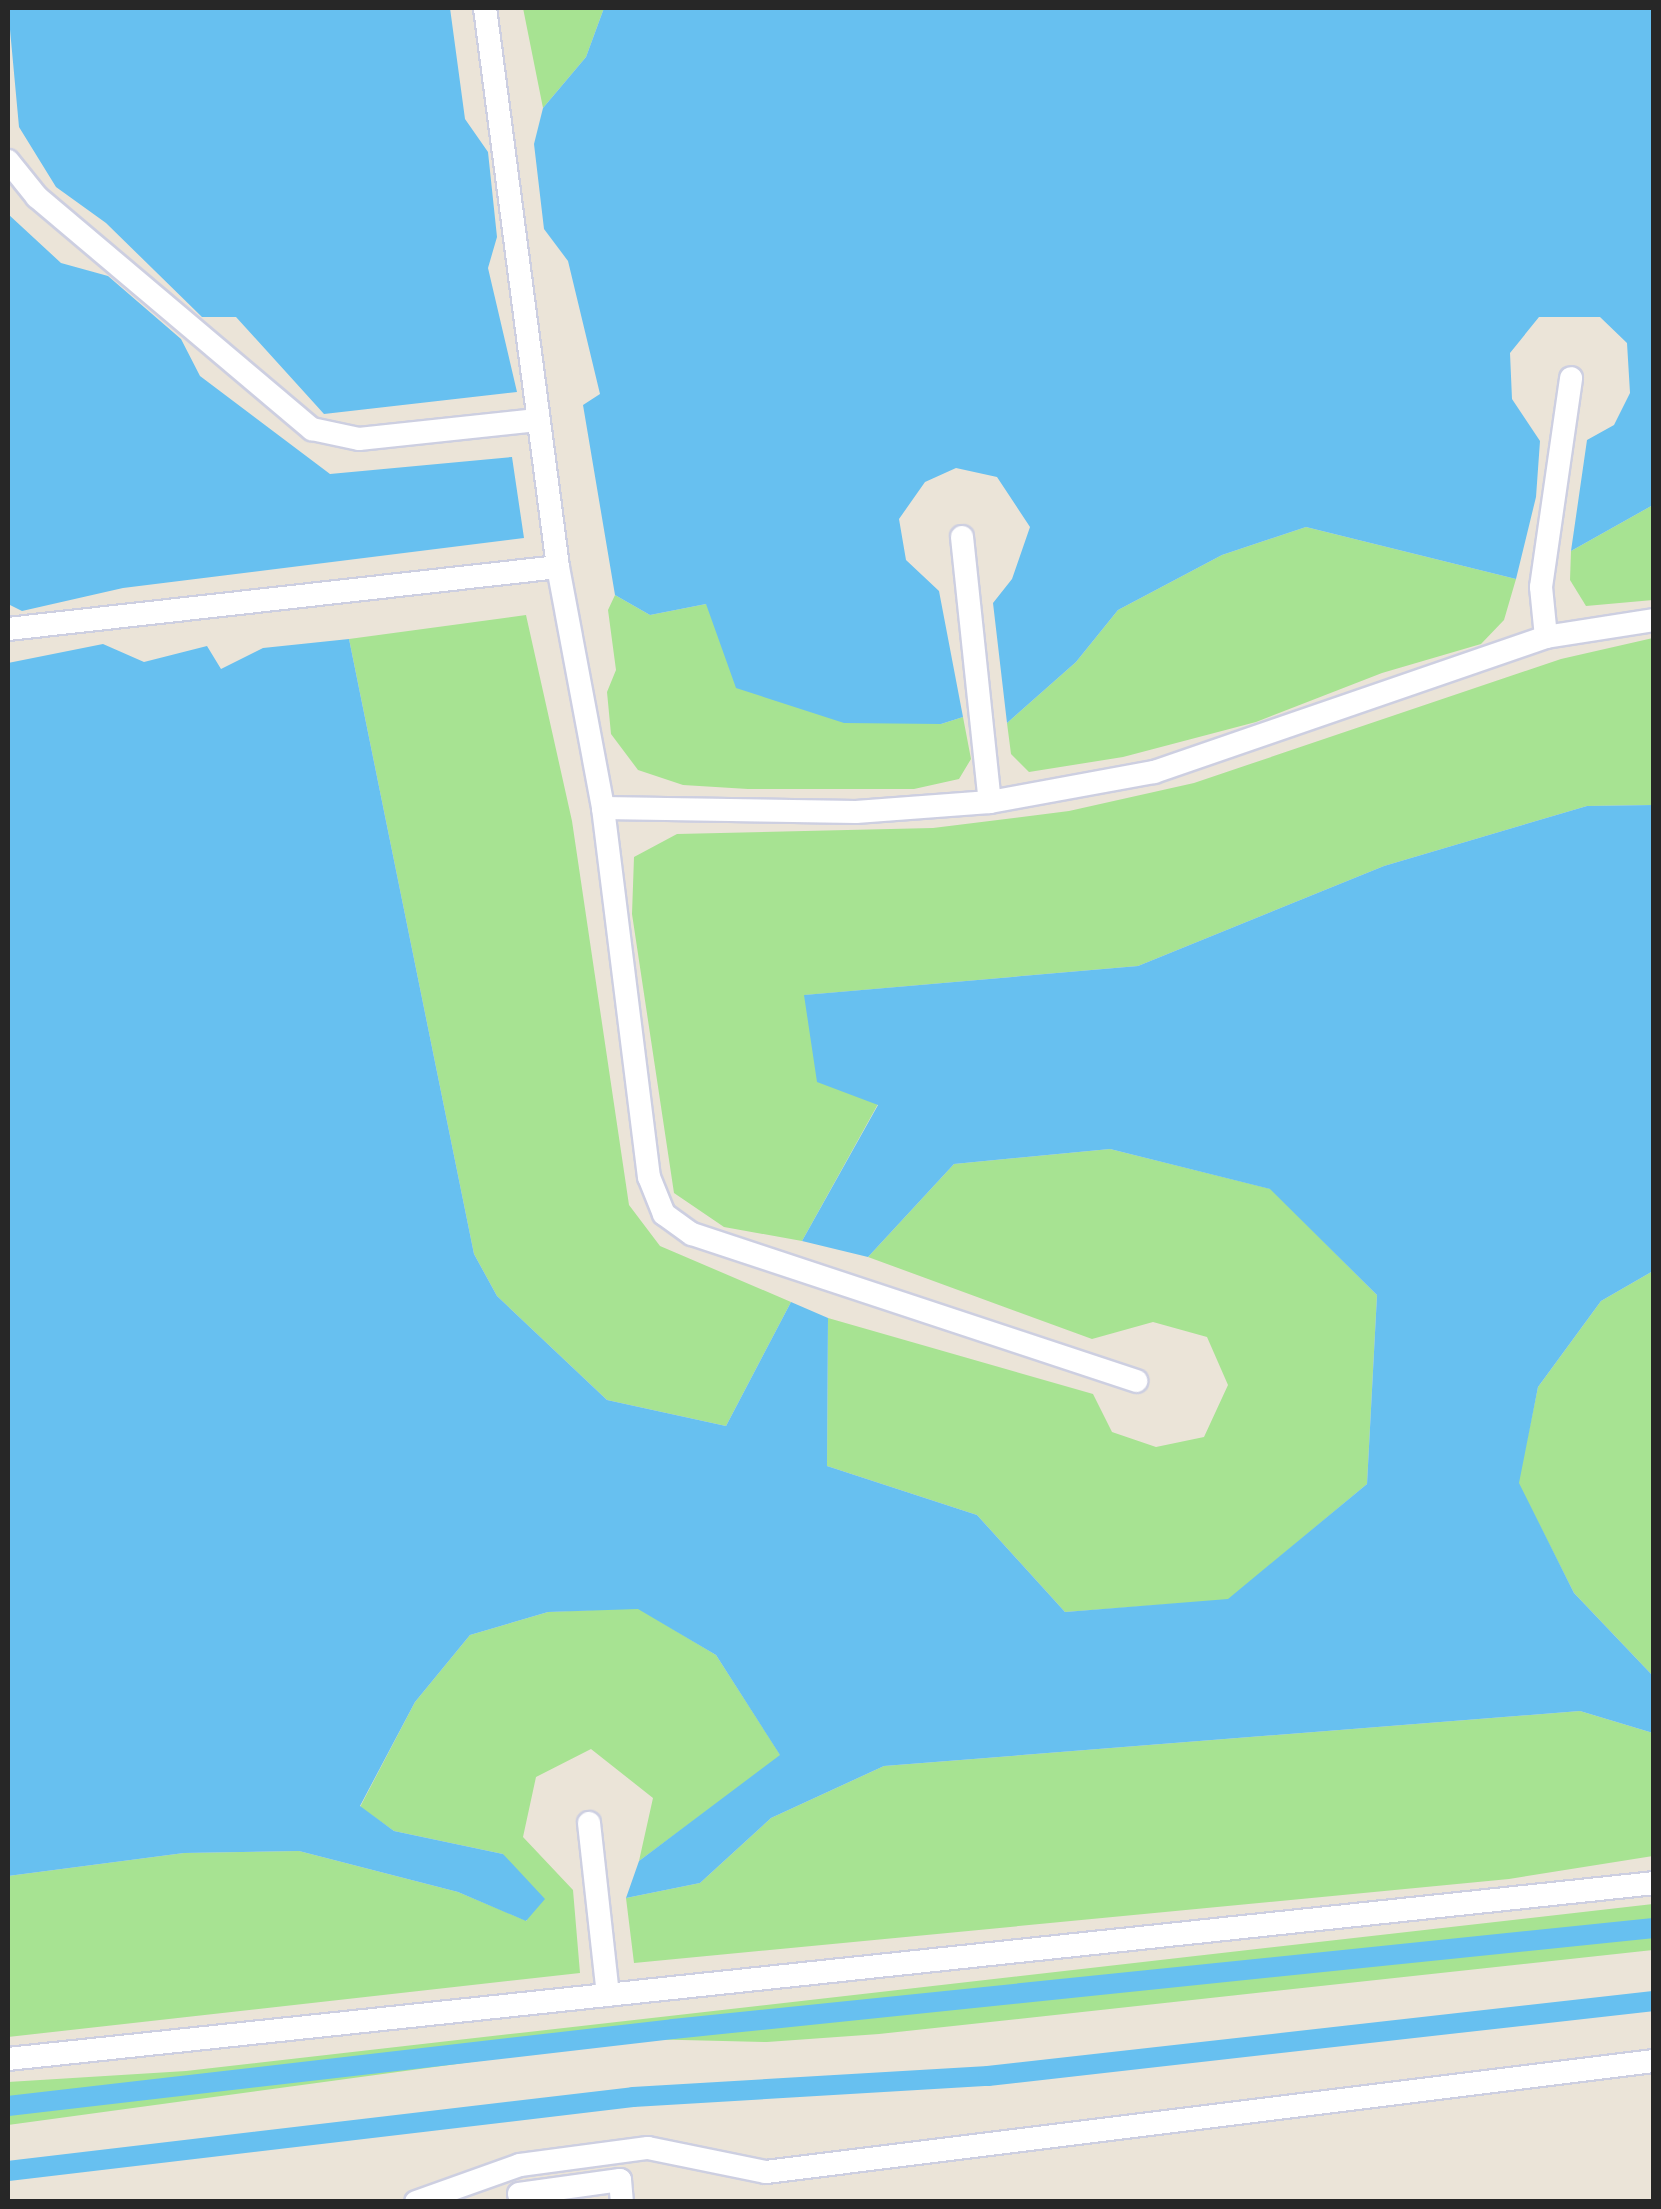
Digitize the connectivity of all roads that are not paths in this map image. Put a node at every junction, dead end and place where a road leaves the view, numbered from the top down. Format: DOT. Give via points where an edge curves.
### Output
graph roads {
  1 [pos="486,8"];
  2 [pos="8,160"];
  3 [pos="1571,378"];
  4 [pos="537,420"];
  5 [pos="962,537"];
  6 [pos="558,567"];
  7 [pos="1654,620"];
  8 [pos="8,629"];
  9 [pos="1546,637"];
  10 [pos="990,802"];
  11 [pos="603,808"];
  12 [pos="1136,1381"];
  13 [pos="589,1823"];
  14 [pos="1654,1883"];
  15 [pos="608,1995"];
  16 [pos="8,2059"];
  17 [pos="1654,2061"];
  18 [pos="519,2194"];
  19 [pos="416,2202"];
  20 [pos="622,2202"];
  1 -- 4 [label="lane"];
  2 -- 4 [label="lane" via="38,196 312,429 359,439"];
  3 -- 9 [label="lane" via="1541,586"];
  4 -- 6 [label="lane"];
  5 -- 10 [label="lane"];
  6 -- 8 [label="lane"];
  6 -- 11 [label="lane"];
  7 -- 9 [label="lane"];
  9 -- 10 [label="lane" via="1154,772"];
  10 -- 11 [label="lane" via="856,812"];
  11 -- 12 [label="lane" via="649,1177 664,1214 692,1234"];
  13 -- 15 [label="lane"];
  14 -- 15 [label="lane"];
  15 -- 16 [label="lane"];
  17 -- 19 [label="lane" via="766,2172 648,2148 520,2165"];
  18 -- 20 [label="lane" via="620,2180"];
}
